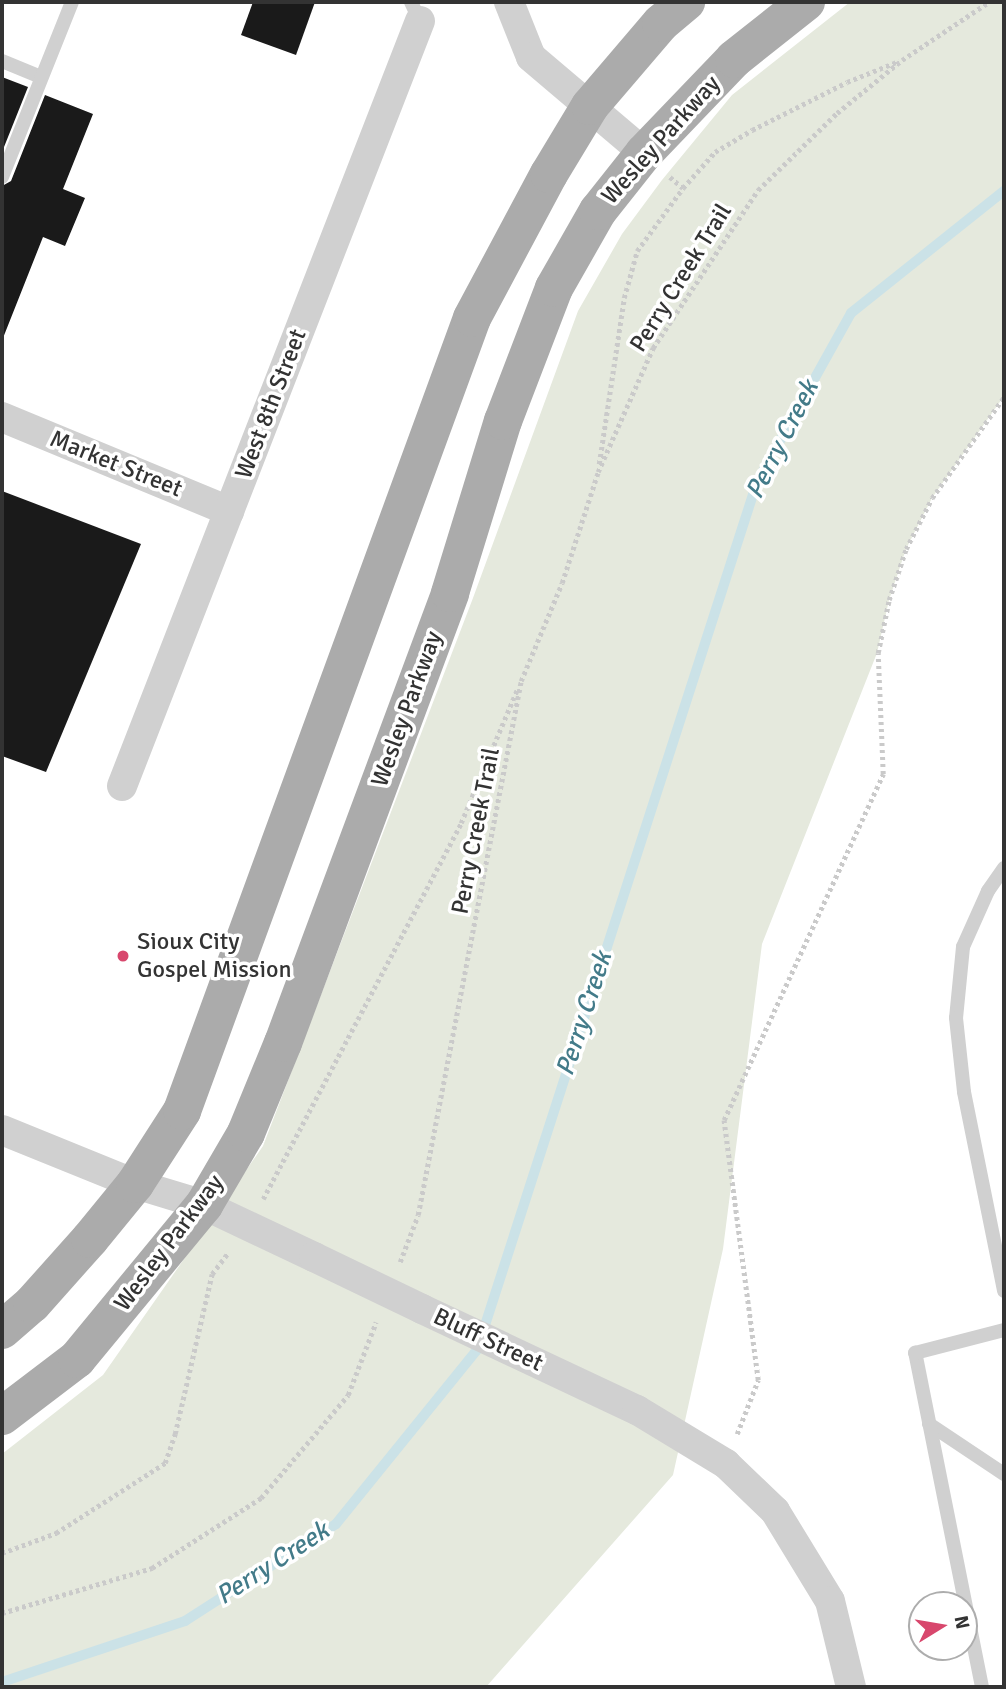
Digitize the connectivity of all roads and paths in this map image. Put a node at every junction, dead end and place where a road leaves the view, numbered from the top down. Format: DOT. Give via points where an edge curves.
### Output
graph roads {
  1 [pos="72,2"];
  2 [pos="509,2"];
  3 [pos="686,2"];
  4 [pos="806,2"];
  5 [pos="989,2"];
  6 [pos="416,12"];
  7 [pos="902,60"];
  8 [pos="2,61"];
  9 [pos="41,76"];
  10 [pos="590,106"];
  11 [pos="644,153"];
  12 [pos="2,177"];
  13 [pos="1004,397"];
  14 [pos="2,417"];
  15 [pos="598,472"];
  16 [pos="229,512"];
  17 [pos="521,681"];
  18 [pos="122,786"];
  19 [pos="1004,868"];
  20 [pos="2,1130"];
  21 [pos="135,1184"];
  22 [pos="204,1205"];
  23 [pos="249,1225"];
  24 [pos="398,1267"];
  25 [pos="1004,1291"];
  26 [pos="378,1318"];
  27 [pos="2,1330"];
  28 [pos="1004,1330"];
  29 [pos="2,1416"];
  30 [pos="929,1424"];
  31 [pos="726,1464"];
  32 [pos="1004,1474"];
  33 [pos="2,1553"];
  34 [pos="2,1613"];
  35 [pos="852,1687"];
  36 [pos="982,1687"];
  1 -- 9 [label="lane"];
  2 -- 10 [label="street" via="531,57"];
  3 -- 10 [label="main road" via="661,23"];
  4 -- 11 [label="main road, Wesley Parkway" via="734,59"];
  5 -- 7 [label="path, Perry Creek Trail"];
  6 -- 16 [label="street, West 8th Street"];
  7 -- 15 [label="path, Perry Creek Trail" via="837,113 758,190 653,348"];
  7 -- 15 [label="path" via="847,82 715,152 683,188 638,251 624,298"];
  8 -- 9 [label="lane"];
  9 -- 12 [label="lane"];
  10 -- 11 [label="street"];
  10 -- 21 [label="main road" via="472,318 182,1111"];
  11 -- 22 [label="main road, Wesley Parkway" via="598,211 554,288 503,421 450,593 283,1043 246,1133"];
  13 -- 31 [label="path" via="932,498 906,549 877,653 883,774 724,1120 758,1380"];
  14 -- 16 [label="street, Market Street"];
  15 -- 17 [label="path, Perry Creek Trail" via="562,583"];
  16 -- 18 [label="street, West 8th Street"];
  17 -- 23 [label="path" via="461,823"];
  17 -- 24 [label="path, Perry Creek Trail" via="418,1215"];
  19 -- 25 [label="lane" via="988,891 963,947 956,1018 964,1092"];
  20 -- 21 [label="street, Bluff Street"];
  21 -- 22 [label="street, Bluff Street"];
  21 -- 27 [label="main road" via="32,1304"];
  22 -- 23 [label="street, Bluff Street"];
  22 -- 29 [label="main road, Wesley Parkway" via="77,1359"];
  23 -- 31 [label="street, Bluff Street, bridge" via="637,1410"];
  23 -- 33 [label="path" via="212,1275 165,1463 56,1533"];
  26 -- 34 [label="path" via="348,1395 261,1498 152,1568"];
  28 -- 30 [label="lane" via="915,1353"];
  30 -- 32 [label="lane"];
  30 -- 36 [label="lane"];
  31 -- 35 [label="street, Bluff Street" via="775,1511 830,1601"];
}
